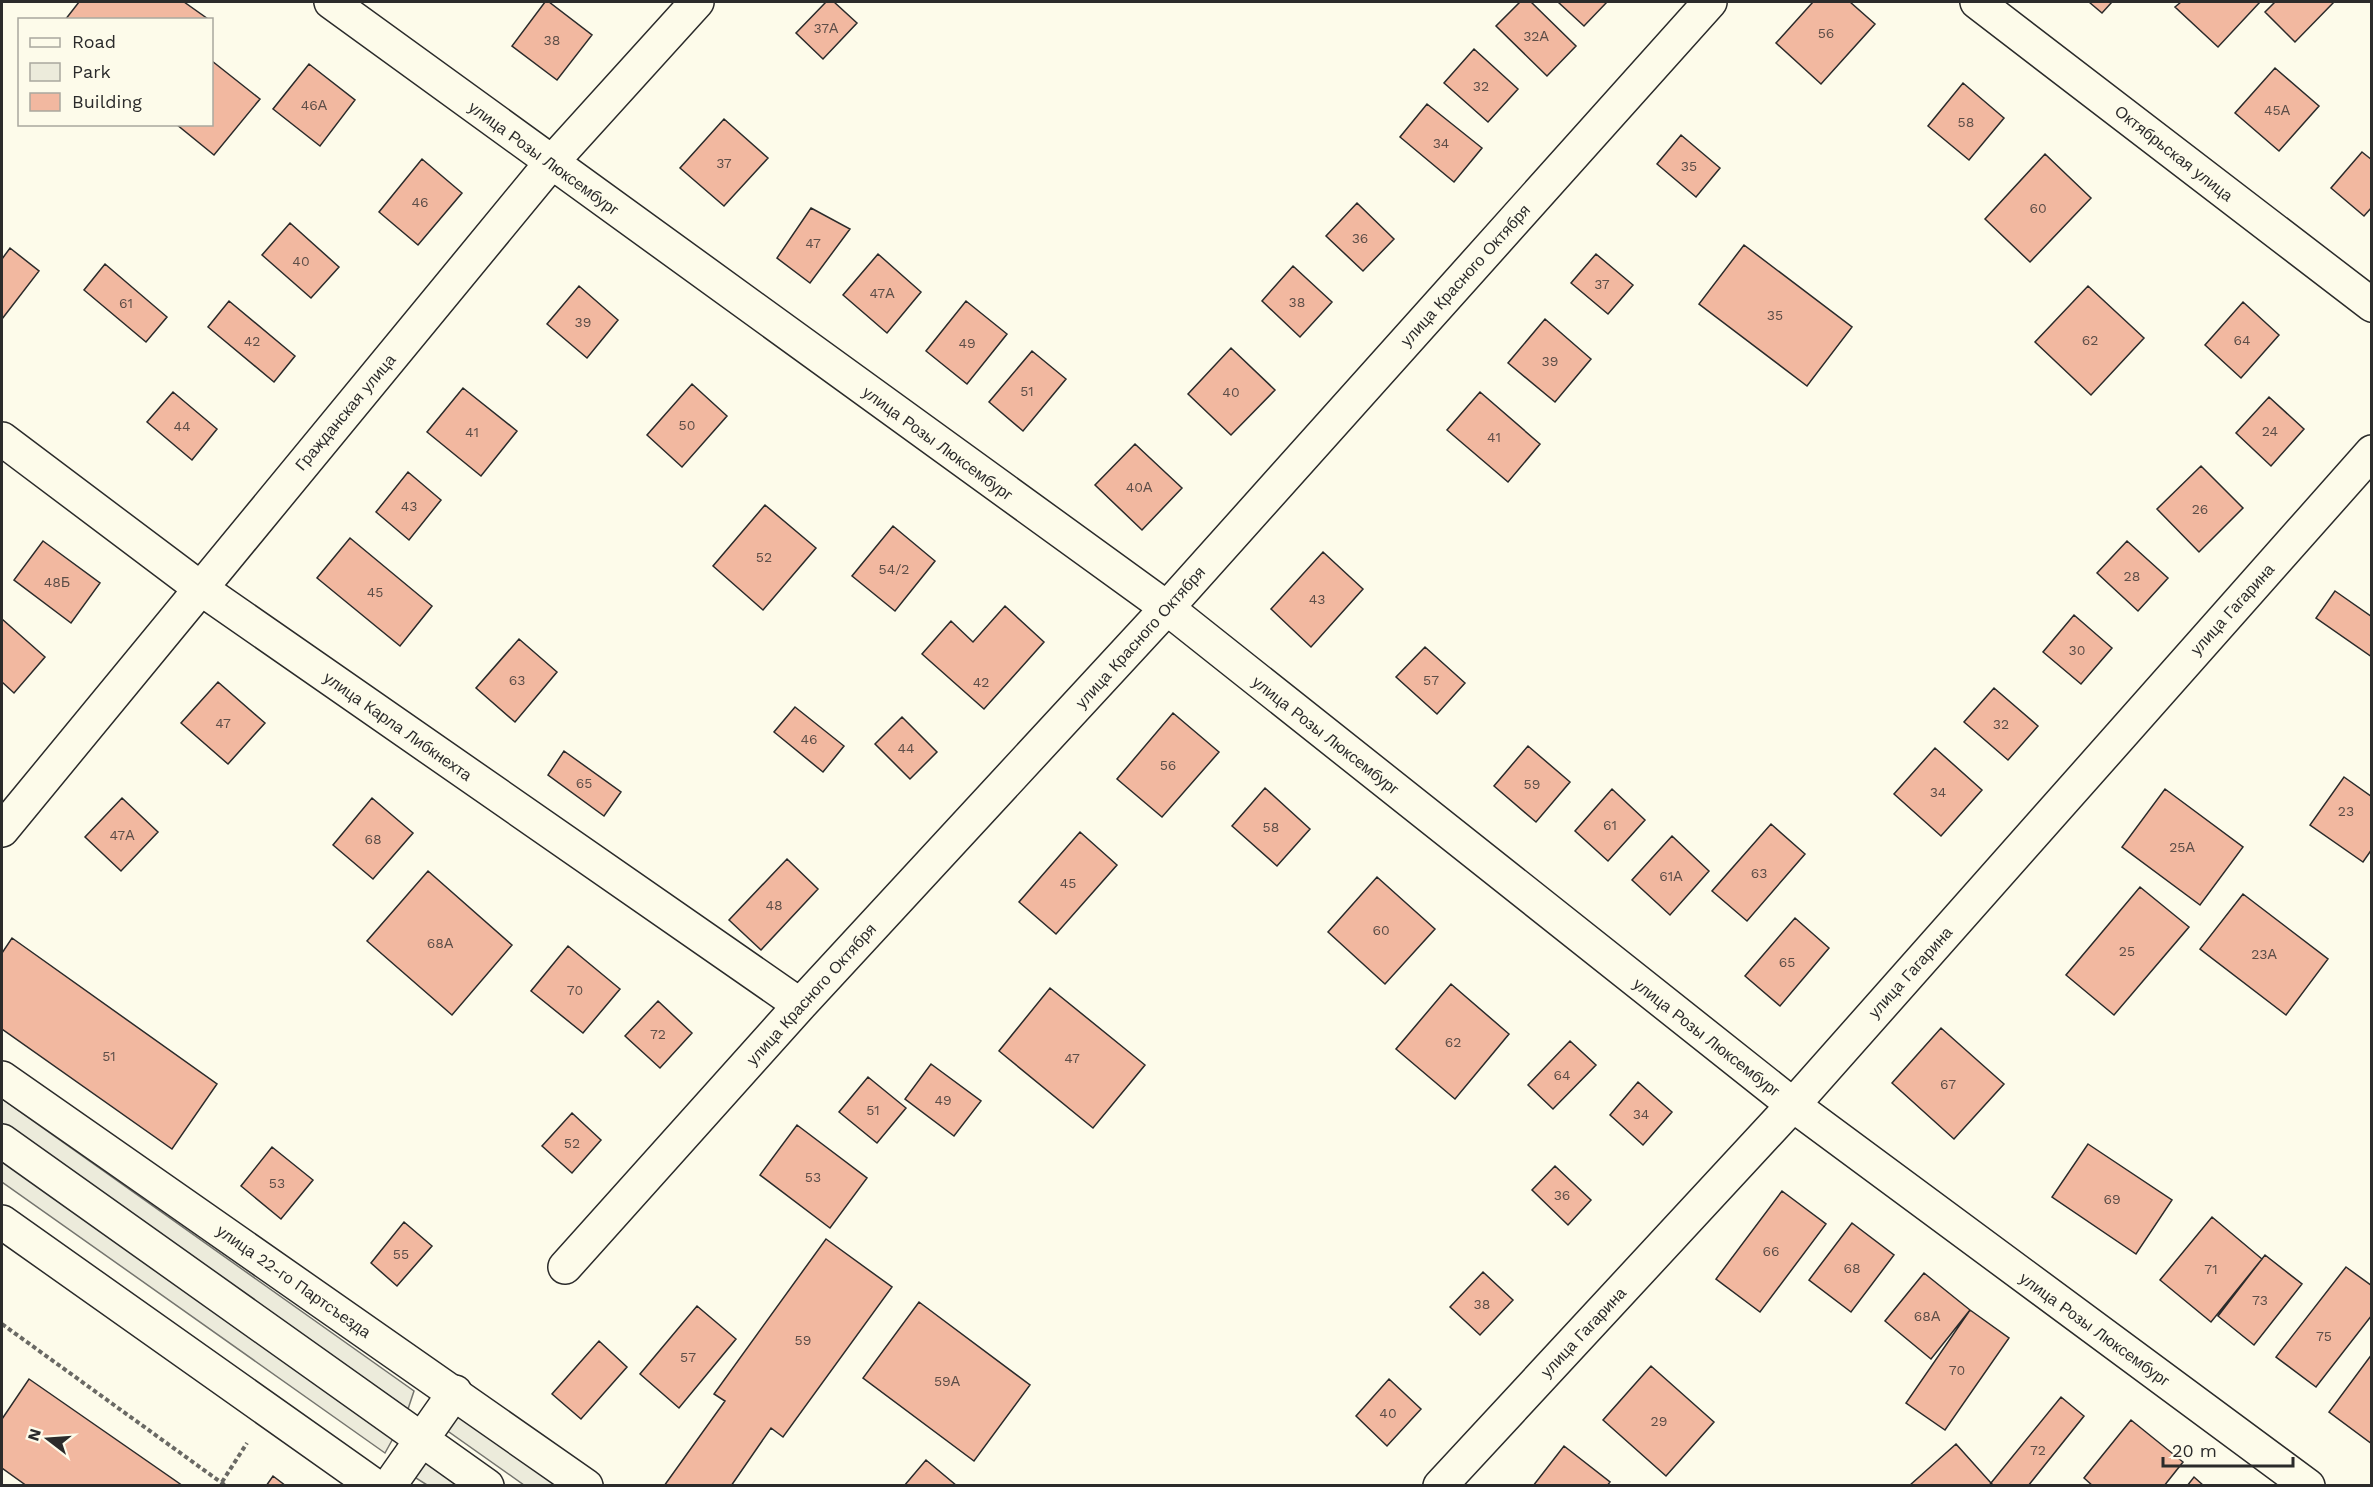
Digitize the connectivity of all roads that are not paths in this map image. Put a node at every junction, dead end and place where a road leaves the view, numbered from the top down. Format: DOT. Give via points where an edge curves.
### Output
graph roads {
  1 [pos="331,2"];
  2 [pos="697,2"];
  3 [pos="1710,2"];
  4 [pos="1977,2"];
  5 [pos="551,163"];
  6 [pos="2372,305"];
  7 [pos="2,439"];
  8 [pos="2372,452"];
  9 [pos="200,588"];
  10 [pos="1167,608"];
  11 [pos="2,830"];
  12 [pos="800,1005"];
  13 [pos="2,1078"];
  14 [pos="1793,1105"];
  15 [pos="2,1141"];
  16 [pos="2,1222"];
  17 [pos="565,1267"];
  18 [pos="455,1392"];
  19 [pos="422,1439"];
  20 [pos="375,1485"];
  21 [pos="389,1485"];
  22 [pos="487,1485"];
  23 [pos="586,1485"];
  24 [pos="1440,1485"];
  25 [pos="2308,1485"];
  1 -- 5 [label="street, улица Розы Люксембург"];
  2 -- 5 [label="street, Гражданская улица"];
  3 -- 10 [label="street, улица Красного Октября"];
  4 -- 6 [label="street, Октябрьская улица"];
  5 -- 9 [label="street, Гражданская улица"];
  5 -- 10 [label="street, улица Розы Люксембург"];
  7 -- 9 [label="street, улица Карла Либкнехта"];
  8 -- 14 [label="street, улица Гагарина"];
  9 -- 11 [label="street, Гражданская улица"];
  9 -- 12 [label="street, улица Карла Либкнехта"];
  10 -- 12 [label="street, улица Красного Октября"];
  10 -- 14 [label="street, улица Розы Люксембург"];
  12 -- 17 [label="street, улица Красного Октября"];
  13 -- 18 [label="street, улица 22-го Партсъезда"];
  14 -- 24 [label="street, улица Гагарина"];
  14 -- 25 [label="street, улица Розы Люксембург"];
  15 -- 19 [label="street"];
  16 -- 20 [label="street"];
  18 -- 19 [label="street"];
  18 -- 23 [label="street, улица 22-го Партсъезда"];
  19 -- 21 [label="street"];
  19 -- 22 [label="street"];
}
